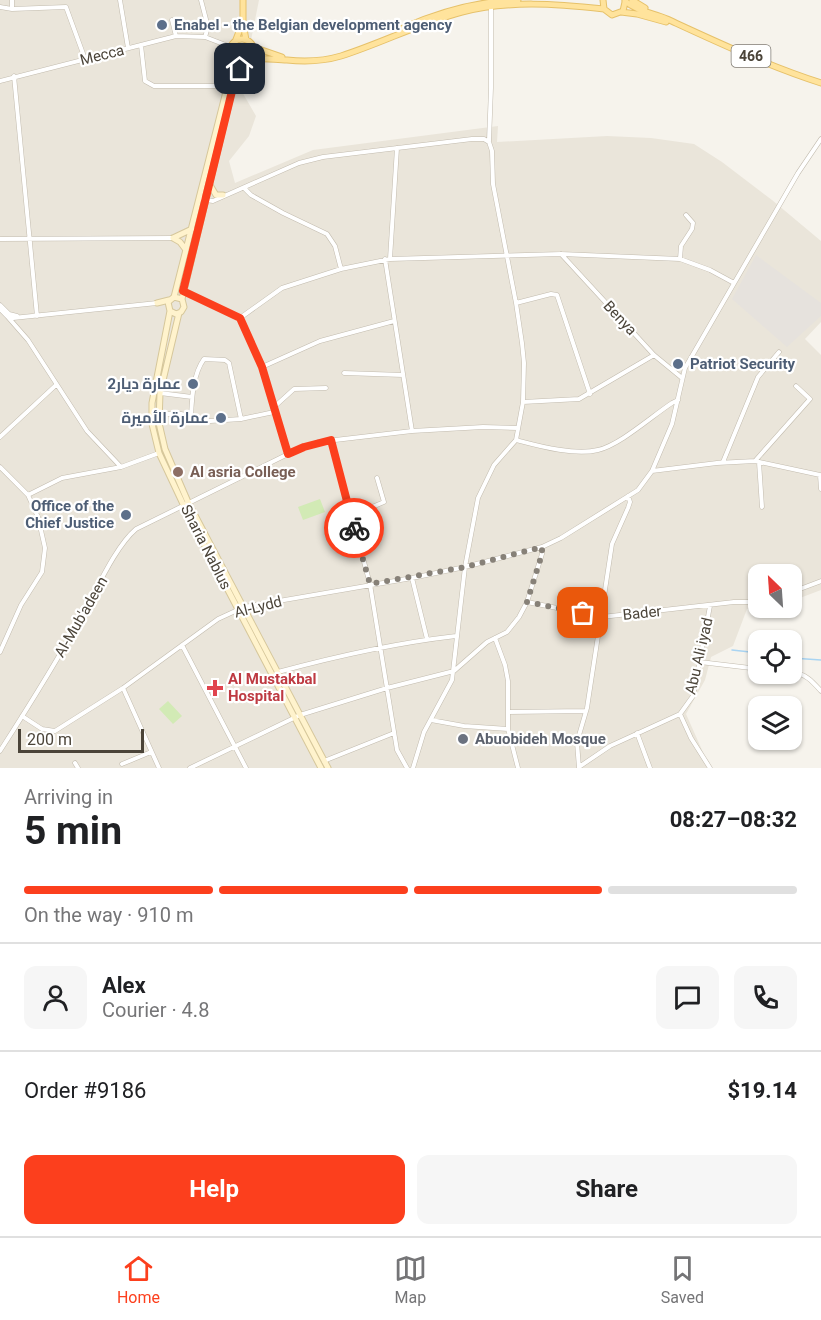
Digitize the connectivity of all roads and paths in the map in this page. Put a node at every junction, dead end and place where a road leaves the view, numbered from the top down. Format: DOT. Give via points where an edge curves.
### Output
graph roads {
  1 [pos="12,0"];
  2 [pos="120,0"];
  3 [pos="201,0"];
  4 [pos="243,0"];
  5 [pos="518,0"];
  6 [pos="603,0"];
  7 [pos="632,0"];
  8 [pos="624,1"];
  9 [pos="491,5"];
  10 [pos="0,7"];
  11 [pos="12,9"];
  12 [pos="604,9"];
  13 [pos="621,12"];
  14 [pos="654,14"];
  15 [pos="172,20"];
  16 [pos="243,23"];
  17 [pos="682,26"];
  18 [pos="176,36"];
  19 [pos="205,37"];
  20 [pos="246,40"];
  21 [pos="233,44"];
  22 [pos="141,45"];
  23 [pos="253,47"];
  24 [pos="128,48"];
  25 [pos="85,59"];
  26 [pos="234,60"];
  27 [pos="250,60"];
  28 [pos="244,63"];
  29 [pos="14,76"];
  30 [pos="0,81"];
  31 [pos="821,83"];
  32 [pos="227,86"];
  33 [pos="821,139"];
  34 [pos="489,142"];
  35 [pos="398,148"];
  36 [pos="210,184"];
  37 [pos="244,188"];
  38 [pos="223,195"];
  39 [pos="203,200"];
  40 [pos="686,215"];
  41 [pos="192,229"];
  42 [pos="173,238"];
  43 [pos="0,239"];
  44 [pos="30,239"];
  45 [pos="186,250"];
  46 [pos="561,254"];
  47 [pos="507,255"];
  48 [pos="388,259"];
  49 [pos="680,259"];
  50 [pos="341,269"];
  51 [pos="734,284"];
  52 [pos="183,291"];
  53 [pos="172,298"];
  54 [pos="182,300"];
  55 [pos="157,303"];
  56 [pos="516,303"];
  57 [pos="0,307"];
  58 [pos="169,310"];
  59 [pos="179,313"];
  60 [pos="37,316"];
  61 [pos="24,317"];
  62 [pos="240,318"];
  63 [pos="14,319"];
  64 [pos="394,321"];
  65 [pos="19,328"];
  66 [pos="779,352"];
  67 [pos="654,355"];
  68 [pos="262,367"];
  69 [pos="344,373"];
  70 [pos="403,375"];
  71 [pos="682,378"];
  72 [pos="56,385"];
  73 [pos="796,386"];
  74 [pos="326,388"];
  75 [pos="160,393"];
  76 [pos="590,394"];
  77 [pos="192,397"];
  78 [pos="679,400"];
  79 [pos="523,402"];
  80 [pos="274,410"];
  81 [pos="159,414"];
  82 [pos="191,416"];
  83 [pos="241,419"];
  84 [pos="518,428"];
  85 [pos="412,431"];
  86 [pos="0,437"];
  87 [pos="331,440"];
  88 [pos="516,440"];
  89 [pos="159,453"];
  90 [pos="288,454"];
  91 [pos="757,462"];
  92 [pos="723,463"];
  93 [pos="0,467"];
  94 [pos="122,467"];
  95 [pos="652,471"];
  96 [pos="820,475"];
  97 [pos="377,478"];
  98 [pos="821,489"];
  99 [pos="28,495"];
  100 [pos="628,496"];
  101 [pos="186,503"];
  102 [pos="762,507"];
  103 [pos="351,516"];
  104 [pos="542,547"];
  105 [pos="465,567"];
  106 [pos="412,578"];
  107 [pos="821,581"];
  108 [pos="370,584"];
  109 [pos="802,588"];
  110 [pos="527,602"];
  111 [pos="748,602"];
  112 [pos="710,606"];
  113 [pos="241,608"];
  114 [pos="602,617"];
  115 [pos="456,636"];
  116 [pos="495,638"];
  117 [pos="427,639"];
  118 [pos="182,645"];
  119 [pos="381,647"];
  120 [pos="0,652"];
  121 [pos="700,662"];
  122 [pos="748,668"];
  123 [pos="453,671"];
  124 [pos="275,673"];
  125 [pos="802,675"];
  126 [pos="123,688"];
  127 [pos="387,688"];
  128 [pos="821,691"];
  129 [pos="586,711"];
  130 [pos="508,712"];
  131 [pos="680,714"];
  132 [pos="22,716"];
  133 [pos="297,716"];
  134 [pos="431,720"];
  135 [pos="508,729"];
  136 [pos="637,733"];
  137 [pos="394,734"];
  138 [pos="235,746"];
  139 [pos="0,751"];
  140 [pos="151,752"];
  141 [pos="324,761"];
  142 [pos="122,764"];
  143 [pos="159,768"];
  144 [pos="190,768"];
  145 [pos="246,768"];
  146 [pos="321,768"];
  147 [pos="328,768"];
  148 [pos="406,768"];
  149 [pos="413,768"];
  150 [pos="518,768"];
  151 [pos="579,768"];
  152 [pos="650,768"];
  153 [pos="710,768"];
  1 -- 11 [label="street"];
  2 -- 24 [label="street"];
  3 -- 19 [label="street" via="208,27"];
  4 -- 16 [label="main road"];
  5 -- 9 [label="main road"];
  6 -- 12 [label="main road"];
  7 -- 14 [label="main road"];
  8 -- 13 [label="main road, 466"];
  8 -- 14 [label="main road, 466"];
  9 -- 12 [label="main road" via="549,4"];
  9 -- 23 [label="main road" via="461,8 323,57 284,57"];
  9 -- 27 [label="main road" via="420,25 340,56 314,61 262,57"];
  9 -- 34 [label="street"];
  10 -- 11 [label="street"];
  11 -- 25 [label="street" via="66,7"];
  12 -- 13 [label="main road, 466" via="612,15"];
  13 -- 17 [label="main road, 466"];
  14 -- 17 [label="main road, 466"];
  15 -- 18 [label="street"];
  16 -- 20 [label="main road"];
  16 -- 21 [label="main road"];
  17 -- 31 [label="main road, 466"];
  18 -- 19 [label="street, Mecca"];
  18 -- 22 [label="street, Mecca"];
  19 -- 21 [label="street, Mecca"];
  20 -- 21 [label="main road"];
  20 -- 23 [label="main road"];
  21 -- 26 [label="main road" via="230,54"];
  22 -- 24 [label="street, Mecca"];
  22 -- 32 [label="street" via="145,81 154,86"];
  23 -- 27 [label="main road"];
  24 -- 25 [label="street, Mecca"];
  25 -- 29 [label="street, Mecca"];
  26 -- 28 [label="main road"];
  26 -- 32 [label="main road"];
  27 -- 28 [label="main road"];
  28 -- 36 [label="main road" via="233,87"];
  29 -- 30 [label="street, Mecca"];
  29 -- 44 [label="street"];
  32 -- 39 [label="main road"];
  33 -- 51 [label="street, Al-Lydd"];
  34 -- 35 [label="street" via="472,139"];
  34 -- 47 [label="street"];
  35 -- 37 [label="street" via="306,161"];
  35 -- 48 [label="street"];
  36 -- 38 [label="main road" via="216,195"];
  36 -- 39 [label="main road"];
  37 -- 38 [label="street"];
  37 -- 50 [label="street" via="327,234"];
  38 -- 39 [label="street" via="213,201"];
  39 -- 41 [label="main road"];
  39 -- 52 [label="main road"];
  40 -- 49 [label="street" via="693,224 681,246"];
  41 -- 42 [label="main road"];
  41 -- 45 [label="main road"];
  42 -- 44 [label="street"];
  42 -- 45 [label="main road"];
  43 -- 44 [label="street"];
  44 -- 60 [label="street"];
  45 -- 53 [label="main road"];
  46 -- 47 [label="street"];
  46 -- 49 [label="street"];
  46 -- 67 [label="street, Benya"];
  47 -- 48 [label="street"];
  47 -- 56 [label="street"];
  48 -- 50 [label="street"];
  48 -- 64 [label="street"];
  49 -- 51 [label="street" via="711,270"];
  50 -- 62 [label="street" via="282,288"];
  51 -- 71 [label="street, Al-Lydd"];
  52 -- 54 [label="main road"];
  52 -- 62 [label="street"];
  53 -- 54 [label="main road"];
  53 -- 55 [label="main road"];
  53 -- 58 [label="main road, Sharia Nablus"];
  54 -- 59 [label="main road, Sharia Nablus" via="184,307"];
  55 -- 58 [label="main road"];
  55 -- 60 [label="street"];
  56 -- 76 [label="street" via="557,295"];
  56 -- 79 [label="street" via="524,363"];
  57 -- 63 [label="street"];
  57 -- 63 [label="street"];
  58 -- 59 [label="main road"];
  58 -- 89 [label="main road, Sharia Nablus" via="152,403"];
  59 -- 75 [label="main road, Sharia Nablus"];
  60 -- 61 [label="street"];
  61 -- 63 [label="street"];
  61 -- 65 [label="street"];
  62 -- 68 [label="street"];
  63 -- 65 [label="street"];
  64 -- 68 [label="street" via="339,335"];
  64 -- 70 [label="street"];
  65 -- 72 [label="street"];
  66 -- 92 [label="street" via="758,377"];
  67 -- 71 [label="street, Benya"];
  67 -- 76 [label="street"];
  68 -- 80 [label="street"];
  69 -- 70 [label="street"];
  70 -- 85 [label="street"];
  71 -- 78 [label="street, Al-Lydd"];
  72 -- 86 [label="street"];
  72 -- 94 [label="street" via="87,431"];
  73 -- 91 [label="street" via="810,399"];
  74 -- 80 [label="street" via="294,389"];
  75 -- 77 [label="street"];
  75 -- 81 [label="main road, Sharia Nablus"];
  76 -- 79 [label="street" via="579,399"];
  77 -- 82 [label="street"];
  77 -- 83 [label="street" via="204,359 225,360 229,363"];
  78 -- 88 [label="street" via="598,450 583,452"];
  78 -- 95 [label="street, Al-Lydd"];
  79 -- 84 [label="street"];
  80 -- 83 [label="street"];
  80 -- 90 [label="street"];
  81 -- 82 [label="street"];
  81 -- 101 [label="main road, Sharia Nablus" via="165,449"];
  82 -- 83 [label="street" via="195,422"];
  84 -- 85 [label="street, Al-Mub'adeen"];
  84 -- 88 [label="street"];
  85 -- 87 [label="street, Al-Mub'adeen"];
  87 -- 90 [label="street, Al-Mub'adeen"];
  87 -- 103 [label="street"];
  88 -- 105 [label="street" via="494,465 481,490"];
  89 -- 94 [label="street"];
  89 -- 101 [label="main road, Sharia Nablus"];
  90 -- 101 [label="street, Al-Mub'adeen"];
  91 -- 92 [label="street"];
  91 -- 96 [label="street"];
  91 -- 102 [label="street"];
  92 -- 95 [label="street"];
  93 -- 99 [label="street"];
  94 -- 99 [label="street" via="62,478"];
  95 -- 100 [label="street, Al-Lydd" via="638,490"];
  96 -- 98 [label="street"];
  97 -- 103 [label="street" via="384,502"];
  99 -- 120 [label="street" via="38,517 45,559 42,573 21,605"];
  100 -- 104 [label="street, Al-Lydd"];
  100 -- 114 [label="street" via="630,502 612,544"];
  101 -- 113 [label="main road, Sharia Nablus"];
  101 -- 132 [label="street, Al-Mub'adeen" via="129,536"];
  103 -- 108 [label="street"];
  104 -- 105 [label="street, Al-Lydd"];
  104 -- 110 [label="street"];
  105 -- 106 [label="street, Al-Lydd"];
  105 -- 115 [label="street"];
  106 -- 108 [label="street, Al-Lydd"];
  106 -- 117 [label="street"];
  107 -- 109 [label="street"];
  108 -- 113 [label="street, Al-Lydd"];
  108 -- 119 [label="street"];
  110 -- 114 [label="street, Bader"];
  110 -- 116 [label="street" via="507,632"];
  111 -- 112 [label="street, Bader"];
  112 -- 114 [label="street, Bader"];
  112 -- 121 [label="street, Abu Ali iyad"];
  113 -- 118 [label="street, Al-Lydd"];
  113 -- 124 [label="main road, Sharia Nablus"];
  114 -- 129 [label="street"];
  115 -- 117 [label="street"];
  115 -- 123 [label="street"];
  116 -- 123 [label="street"];
  116 -- 130 [label="street" via="505,665"];
  117 -- 119 [label="street"];
  118 -- 126 [label="street, Al-Lydd"];
  118 -- 138 [label="street"];
  119 -- 124 [label="street"];
  119 -- 127 [label="street"];
  121 -- 122 [label="street"];
  121 -- 131 [label="street, Abu Ali iyad" via="693,696"];
  123 -- 127 [label="street"];
  123 -- 134 [label="street"];
  124 -- 133 [label="main road, Sharia Nablus"];
  125 -- 128 [label="street"];
  126 -- 132 [label="street, Al-Lydd" via="55,731 42,729"];
  126 -- 140 [label="street"];
  127 -- 133 [label="street"];
  127 -- 137 [label="street"];
  129 -- 130 [label="street"];
  129 -- 151 [label="street" via="577,742"];
  130 -- 135 [label="street"];
  131 -- 136 [label="street"];
  131 -- 153 [label="street, Abu Ali iyad"];
  132 -- 139 [label="street, Al-Mub'adeen"];
  133 -- 138 [label="street"];
  133 -- 141 [label="main road, Sharia Nablus"];
  133 -- 146 [label="main road, Sharia Nablus"];
  134 -- 135 [label="street"];
  134 -- 149 [label="street"];
  135 -- 150 [label="street"];
  136 -- 151 [label="street"];
  136 -- 152 [label="street"];
  137 -- 141 [label="street"];
  137 -- 148 [label="street"];
  138 -- 144 [label="street"];
  138 -- 145 [label="street"];
  140 -- 142 [label="street"];
  140 -- 143 [label="street"];
  141 -- 147 [label="main road, Sharia Nablus"];
}
